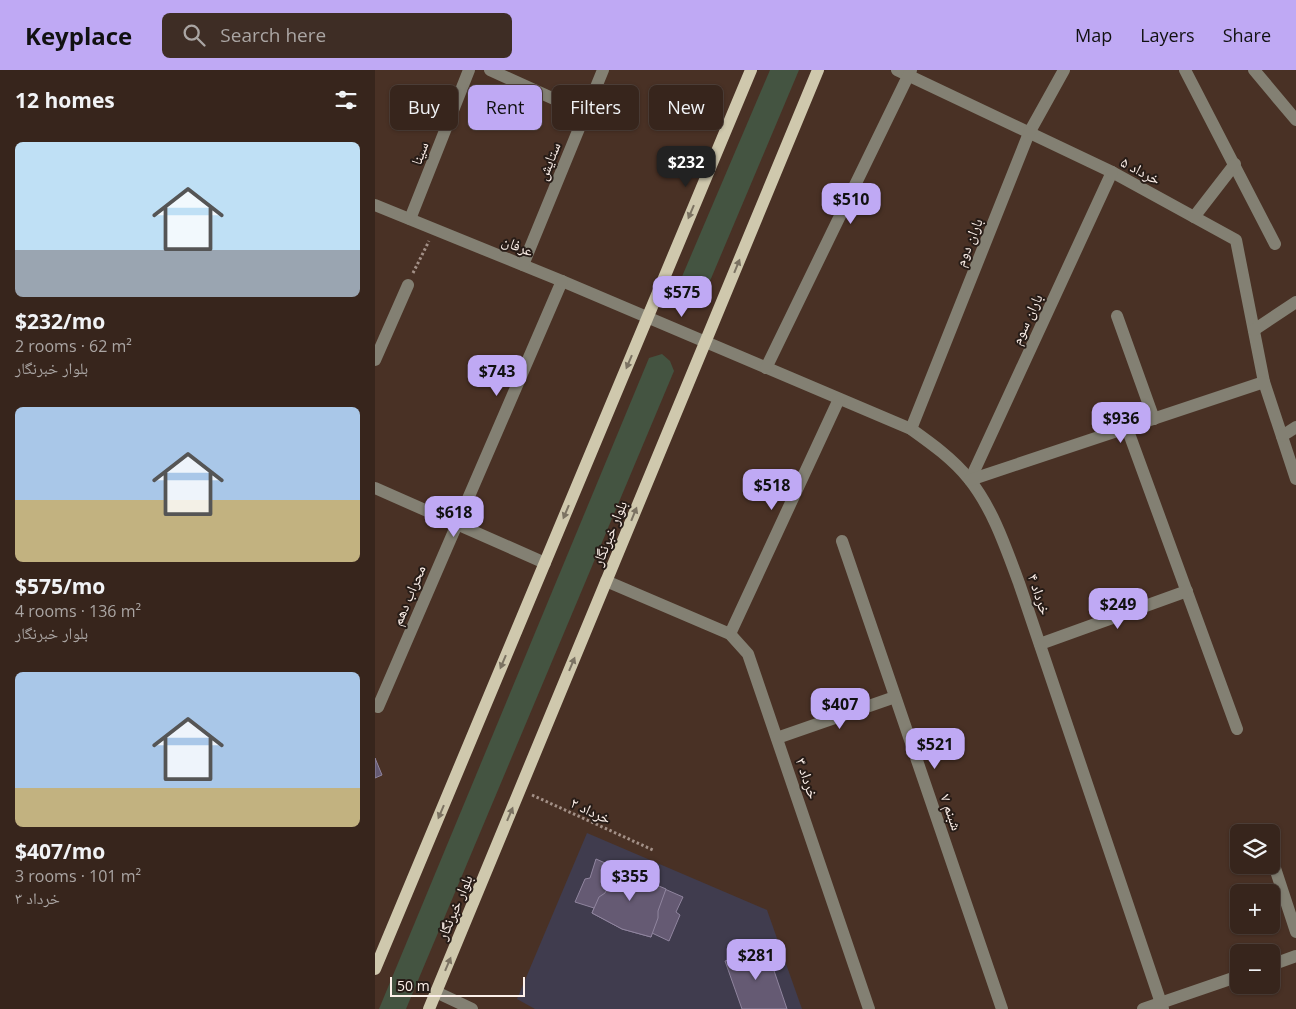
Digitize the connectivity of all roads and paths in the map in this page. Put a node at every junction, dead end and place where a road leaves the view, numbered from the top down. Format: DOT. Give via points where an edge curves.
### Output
graph roads {
  1 [pos="469,70"];
  2 [pos="490,70"];
  3 [pos="603,70"];
  4 [pos="751,70"];
  5 [pos="818,70"];
  6 [pos="897,70"];
  7 [pos="1064,70"];
  8 [pos="1185,70"];
  9 [pos="1254,70"];
  10 [pos="910,73"];
  11 [pos="597,85"];
  12 [pos="552,99"];
  13 [pos="1296,120"];
  14 [pos="578,130"];
  15 [pos="1029,133"];
  16 [pos="1235,164"];
  17 [pos="1112,172"];
  18 [pos="375,205"];
  19 [pos="1194,217"];
  20 [pos="410,219"];
  21 [pos="434,229"];
  22 [pos="1275,244"];
  23 [pos="523,265"];
  24 [pos="562,281"];
  25 [pos="408,285"];
  26 [pos="1296,302"];
  27 [pos="1117,316"];
  28 [pos="647,317"];
  29 [pos="1254,330"];
  30 [pos="705,343"];
  31 [pos="375,360"];
  32 [pos="766,368"];
  33 [pos="1264,382"];
  34 [pos="839,399"];
  35 [pos="1154,419"];
  36 [pos="1296,426"];
  37 [pos="1127,428"];
  38 [pos="911,430"];
  39 [pos="1282,436"];
  40 [pos="1296,479"];
  41 [pos="970,480"];
  42 [pos="375,488"];
  43 [pos="457,524"];
  44 [pos="842,541"];
  45 [pos="545,563"];
  46 [pos="607,581"];
  47 [pos="1187,591"];
  48 [pos="730,634"];
  49 [pos="1040,644"];
  50 [pos="895,697"];
  51 [pos="377,707"];
  52 [pos="1237,729"];
  53 [pos="777,738"];
  54 [pos="520,790"];
  55 [pos="653,850"];
  56 [pos="1277,874"];
  57 [pos="1296,932"];
  58 [pos="1296,956"];
  59 [pos="1280,962"];
  60 [pos="375,969"];
  61 [pos="1230,980"];
  62 [pos="436,992"];
  63 [pos="1162,1006"];
  64 [pos="429,1009"];
  65 [pos="472,1009"];
  66 [pos="869,1009"];
  67 [pos="1002,1009"];
  68 [pos="1143,1009"];
  1 -- 20 [label="street, سینا"];
  2 -- 12 [label="street"];
  3 -- 11 [label="street, ستایش"];
  4 -- 28 [label="main road, one-way"];
  30 -- 5 [label="main road, بلوار خبرنگار, one-way"];
  6 -- 10 [label="street, خرداد ۵"];
  7 -- 15 [label="street, باران دوم"];
  8 -- 16 [label="street"];
  9 -- 13 [label="street"];
  10 -- 15 [label="street, خرداد ۵"];
  10 -- 32 [label="street"];
  14 -- 23 [label="street, ستایش"];
  15 -- 17 [label="street, خرداد ۵"];
  15 -- 38 [label="street, باران دوم"];
  16 -- 19 [label="street"];
  16 -- 22 [label="street"];
  17 -- 19 [label="street, خرداد ۵"];
  17 -- 41 [label="street, باران سوم"];
  18 -- 20 [label="street, عرفان"];
  19 -- 29 [label="street, خرداد ۵" via="1236,240"];
  20 -- 21 [label="street, عرفان"];
  21 -- 23 [label="street, عرفان"];
  21 -- 25 [label="path"];
  23 -- 24 [label="street, عرفان"];
  24 -- 28 [label="street, عرفان"];
  24 -- 43 [label="street, محراب دهم"];
  25 -- 31 [label="street"];
  26 -- 29 [label="street"];
  27 -- 35 [label="street"];
  28 -- 30 [label="street, عرفان"];
  28 -- 45 [label="main road, one-way"];
  29 -- 33 [label="street, خرداد ۵"];
  30 -- 32 [label="street, خرداد ۴"];
  46 -- 30 [label="main road, بلوار خبرنگار, one-way"];
  32 -- 34 [label="street, خرداد ۴"];
  33 -- 35 [label="street"];
  33 -- 39 [label="street, خرداد ۵"];
  34 -- 38 [label="street, خرداد ۴"];
  34 -- 48 [label="street"];
  35 -- 37 [label="street"];
  36 -- 39 [label="street"];
  37 -- 41 [label="street"];
  37 -- 47 [label="street"];
  38 -- 41 [label="street, خرداد ۴" via="941,451"];
  39 -- 40 [label="street, خرداد ۵"];
  41 -- 49 [label="street, خرداد ۴" via="999,530"];
  42 -- 43 [label="street"];
  43 -- 45 [label="street"];
  43 -- 51 [label="street, محراب دهم"];
  44 -- 50 [label="street, شبنم ۷"];
  45 -- 60 [label="main road, one-way"];
  46 -- 48 [label="street, خرداد ۳"];
  54 -- 46 [label="main road, بلوار خبرنگار, one-way"];
  47 -- 49 [label="street"];
  47 -- 52 [label="street"];
  48 -- 53 [label="street, خرداد ۳" via="748,654"];
  49 -- 63 [label="street, خرداد ۴"];
  50 -- 53 [label="street"];
  50 -- 67 [label="street, شبنم ۷"];
  53 -- 66 [label="street, خرداد ۳"];
  54 -- 55 [label="path, خرداد ۲"];
  62 -- 54 [label="main road, بلوار خبرنگار, one-way"];
  56 -- 57 [label="street"];
  58 -- 59 [label="street"];
  61 -- 63 [label="street"];
  62 -- 64 [label="main road, بلوار خبرنگار"];
  62 -- 65 [label="street"];
  63 -- 68 [label="street"];
}
